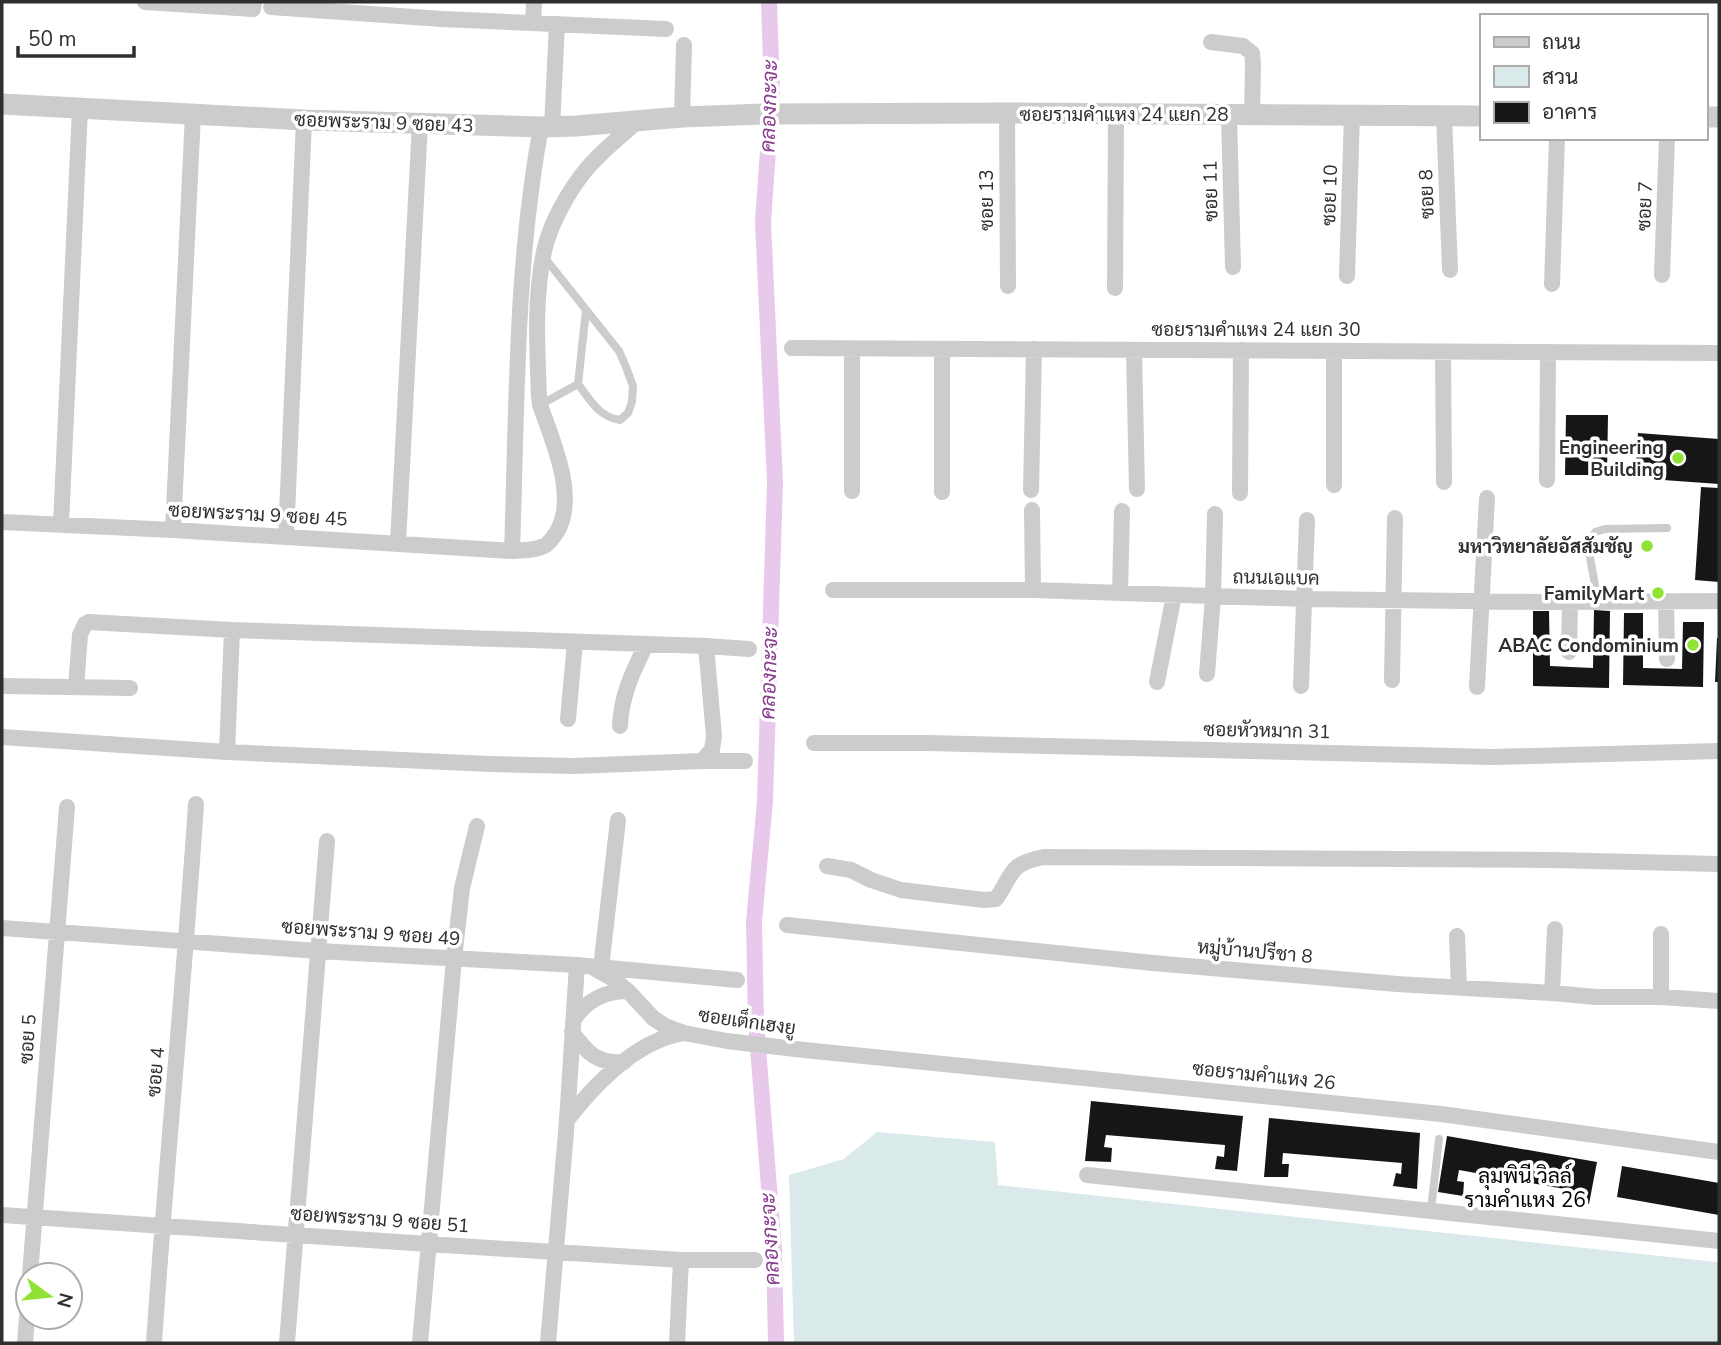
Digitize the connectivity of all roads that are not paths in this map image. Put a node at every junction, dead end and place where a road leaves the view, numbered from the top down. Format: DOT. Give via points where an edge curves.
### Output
graph roads {
  1 [pos="145,2"];
  2 [pos="444,2"];
  3 [pos="534,2"];
  4 [pos="254,5"];
  5 [pos="271,7"];
  6 [pos="346,7"];
  7 [pos="442,19"];
  8 [pos="533,23"];
  9 [pos="556,24"];
  10 [pos="666,29"];
  11 [pos="1211,42"];
  12 [pos="684,45"];
  13 [pos="2,104"];
  14 [pos="80,108"];
  15 [pos="1007,113"];
  16 [pos="193,114"];
  17 [pos="766,114"];
  18 [pos="1116,114"];
  19 [pos="1229,114"];
  20 [pos="1252,114"];
  21 [pos="1352,115"];
  22 [pos="1444,116"];
  23 [pos="1480,116"];
  24 [pos="682,117"];
  25 [pos="304,120"];
  26 [pos="639,120"];
  27 [pos="420,123"];
  28 [pos="546,127"];
  29 [pos="1558,140"];
  30 [pos="1667,140"];
  31 [pos="528,218"];
  32 [pos="555,220"];
  33 [pos="544,257"];
  34 [pos="1233,267"];
  35 [pos="1450,270"];
  36 [pos="1662,275"];
  37 [pos="1348,276"];
  38 [pos="1552,284"];
  39 [pos="1008,286"];
  40 [pos="1115,288"];
  41 [pos="586,310"];
  42 [pos="792,348"];
  43 [pos="852,349"];
  44 [pos="942,349"];
  45 [pos="1034,349"];
  46 [pos="1134,350"];
  47 [pos="1241,350"];
  48 [pos="1334,351"];
  49 [pos="1443,352"];
  50 [pos="1548,352"];
  51 [pos="1719,353"];
  52 [pos="578,384"];
  53 [pos="540,405"];
  54 [pos="517,406"];
  55 [pos="1547,481"];
  56 [pos="1444,482"];
  57 [pos="1334,485"];
  58 [pos="1136,489"];
  59 [pos="1031,490"];
  60 [pos="852,491"];
  61 [pos="942,492"];
  62 [pos="1240,493"];
  63 [pos="1487,498"];
  64 [pos="1032,510"];
  65 [pos="1122,511"];
  66 [pos="1214,514"];
  67 [pos="1395,518"];
  68 [pos="1307,520"];
  69 [pos="2,522"];
  70 [pos="61,525"];
  71 [pos="1667,527"];
  72 [pos="173,530"];
  73 [pos="286,537"];
  74 [pos="398,543"];
  75 [pos="512,551"];
  76 [pos="833,590"];
  77 [pos="1033,590"];
  78 [pos="1120,593"];
  79 [pos="1174,595"];
  80 [pos="1213,597"];
  81 [pos="1305,599"];
  82 [pos="1394,599"];
  83 [pos="1481,600"];
  84 [pos="1570,601"];
  85 [pos="1667,601"];
  86 [pos="1719,601"];
  87 [pos="1598,602"];
  88 [pos="232,630"];
  89 [pos="575,642"];
  90 [pos="646,645"];
  91 [pos="706,646"];
  92 [pos="749,649"];
  93 [pos="1569,652"];
  94 [pos="1667,659"];
  95 [pos="1208,674"];
  96 [pos="1392,680"];
  97 [pos="1157,682"];
  98 [pos="2,686"];
  99 [pos="1301,686"];
  100 [pos="76,687"];
  101 [pos="1477,687"];
  102 [pos="130,688"];
  103 [pos="568,719"];
  104 [pos="620,726"];
  105 [pos="2,737"];
  106 [pos="814,743"];
  107 [pos="1719,751"];
  108 [pos="228,752"];
  109 [pos="702,761"];
  110 [pos="745,761"];
  111 [pos="196,804"];
  112 [pos="67,807"];
  113 [pos="618,821"];
  114 [pos="477,826"];
  115 [pos="327,841"];
  116 [pos="1719,864"];
  117 [pos="827,866"];
  118 [pos="787,925"];
  119 [pos="2,928"];
  120 [pos="1555,929"];
  121 [pos="57,932"];
  122 [pos="1661,934"];
  123 [pos="1457,936"];
  124 [pos="187,941"];
  125 [pos="318,951"];
  126 [pos="454,959"];
  127 [pos="590,967"];
  128 [pos="737,979"];
  129 [pos="1459,988"];
  130 [pos="628,991"];
  131 [pos="1552,993"];
  132 [pos="1661,997"];
  133 [pos="1719,1000"];
  134 [pos="573,1027"];
  135 [pos="684,1033"];
  136 [pos="804,1050"];
  137 [pos="624,1062"];
  138 [pos="567,1121"];
  139 [pos="1439,1139"];
  140 [pos="1719,1152"];
  141 [pos="1087,1175"];
  142 [pos="1431,1210"];
  143 [pos="2,1215"];
  144 [pos="34,1217"];
  145 [pos="162,1225"];
  146 [pos="296,1235"];
  147 [pos="1719,1241"];
  148 [pos="428,1244"];
  149 [pos="556,1251"];
  150 [pos="681,1260"];
  151 [pos="755,1260"];
  152 [pos="31,1261"];
  153 [pos="155,1343"];
  154 [pos="287,1343"];
  155 [pos="420,1343"];
  156 [pos="548,1343"];
  157 [pos="677,1343"];
  1 -- 4 [label="street"];
  2 -- 7 [label="street"];
  3 -- 8 [label="street"];
  5 -- 6 [label="street"];
  6 -- 7 [label="street"];
  7 -- 8 [label="street"];
  8 -- 9 [label="street"];
  9 -- 10 [label="street"];
  9 -- 28 [label="street"];
  11 -- 20 [label="street" via="1243,46 1252,53"];
  12 -- 24 [label="street"];
  13 -- 14 [label="street, ซอยพระราม 9 ซอย 43"];
  14 -- 16 [label="street, ซอยพระราม 9 ซอย 43"];
  14 -- 70 [label="street"];
  15 -- 17 [label="street, ซอยรามคำแหง 24 แยก 28"];
  15 -- 18 [label="street, ซอยรามคำแหง 24 แยก 28"];
  15 -- 39 [label="street, ซอย 13"];
  16 -- 25 [label="street, ซอยพระราม 9 ซอย 43"];
  16 -- 72 [label="street"];
  17 -- 24 [label="street, ซอยพระราม 9 ซอย 43"];
  18 -- 19 [label="street, ซอยรามคำแหง 24 แยก 28"];
  18 -- 40 [label="street"];
  19 -- 20 [label="street, ซอยรามคำแหง 24 แยก 28"];
  19 -- 34 [label="street, ซอย 11"];
  20 -- 21 [label="street, ซอยรามคำแหง 24 แยก 28"];
  21 -- 22 [label="street, ซอยรามคำแหง 24 แยก 28"];
  21 -- 37 [label="street, ซอย 10"];
  22 -- 23 [label="street, ซอยรามคำแหง 24 แยก 28"];
  22 -- 35 [label="street, ซอย 8"];
  24 -- 26 [label="street, ซอยพระราม 9 ซอย 43"];
  25 -- 27 [label="street, ซอยพระราม 9 ซอย 43"];
  25 -- 73 [label="street"];
  26 -- 28 [label="street, ซอยพระราม 9 ซอย 43"];
  26 -- 32 [label="street" via="585,171"];
  27 -- 28 [label="street, ซอยพระราม 9 ซอย 43"];
  27 -- 74 [label="street"];
  28 -- 31 [label="street" via="531,181"];
  29 -- 38 [label="street"];
  30 -- 36 [label="street, ซอย 7"];
  31 -- 32 [label="street"];
  31 -- 54 [label="street"];
  32 -- 33 [label="street"];
  33 -- 41 [label="lane"];
  33 -- 53 [label="street" via="537,330"];
  41 -- 52 [label="lane"];
  41 -- 52 [label="lane" via="626,367 633,386 628,413 620,419 609,418"];
  42 -- 43 [label="street, ซอยรามคำแหง 24 แยก 30"];
  43 -- 44 [label="street, ซอยรามคำแหง 24 แยก 30"];
  43 -- 60 [label="street"];
  44 -- 45 [label="street, ซอยรามคำแหง 24 แยก 30"];
  44 -- 61 [label="street"];
  45 -- 46 [label="street, ซอยรามคำแหง 24 แยก 30"];
  45 -- 59 [label="street"];
  46 -- 47 [label="street, ซอยรามคำแหง 24 แยก 30"];
  46 -- 58 [label="street"];
  47 -- 48 [label="street, ซอยรามคำแหง 24 แยก 30"];
  47 -- 62 [label="street"];
  48 -- 49 [label="street, ซอยรามคำแหง 24 แยก 30"];
  48 -- 57 [label="street"];
  49 -- 50 [label="street, ซอยรามคำแหง 24 แยก 30"];
  49 -- 56 [label="street"];
  50 -- 51 [label="street, ซอยรามคำแหง 24 แยก 30"];
  50 -- 55 [label="street"];
  52 -- 53 [label="lane"];
  53 -- 54 [label="street"];
  53 -- 75 [label="street, ซอยพระราม 9 ซอย 45" via="559,462 565,506 560,524 545,546"];
  54 -- 75 [label="street"];
  63 -- 83 [label="street"];
  64 -- 77 [label="street"];
  65 -- 78 [label="street"];
  66 -- 80 [label="street"];
  67 -- 82 [label="street"];
  68 -- 81 [label="street"];
  69 -- 70 [label="street, ซอยพระราม 9 ซอย 45"];
  70 -- 72 [label="street, ซอยพระราม 9 ซอย 45"];
  71 -- 87 [label="lane" via="1595,532 1590,557"];
  72 -- 73 [label="street, ซอยพระราม 9 ซอย 45"];
  73 -- 74 [label="street, ซอยพระราม 9 ซอย 45"];
  74 -- 75 [label="street, ซอยพระราม 9 ซอย 45"];
  76 -- 77 [label="street, ถนนเอแบค"];
  77 -- 78 [label="street, ถนนเอแบค"];
  78 -- 79 [label="street, ถนนเอแบค"];
  79 -- 80 [label="street, ถนนเอแบค"];
  79 -- 97 [label="street"];
  80 -- 81 [label="street, ถนนเอแบค"];
  80 -- 95 [label="street"];
  81 -- 82 [label="street, ถนนเอแบค"];
  81 -- 99 [label="street"];
  82 -- 83 [label="street, ถนนเอแบค"];
  82 -- 96 [label="street"];
  83 -- 84 [label="street, ถนนเอแบค"];
  83 -- 101 [label="street"];
  84 -- 87 [label="street, ถนนเอแบค"];
  84 -- 93 [label="street"];
  85 -- 86 [label="street, ถนนเอแบค"];
  85 -- 87 [label="street, ถนนเอแบค"];
  85 -- 94 [label="street"];
  88 -- 89 [label="street"];
  88 -- 100 [label="street" via="89,622 80,635"];
  88 -- 108 [label="street"];
  89 -- 90 [label="street"];
  89 -- 103 [label="street"];
  90 -- 91 [label="street"];
  90 -- 104 [label="street" via="625,691"];
  91 -- 92 [label="street"];
  91 -- 109 [label="street" via="715,736 712,750"];
  98 -- 100 [label="street"];
  100 -- 102 [label="street"];
  105 -- 108 [label="street"];
  106 -- 107 [label="street, ซอยหัวหมาก 31" via="1493,757"];
  108 -- 109 [label="street" via="574,766"];
  109 -- 110 [label="street"];
  111 -- 124 [label="street, ซอย 4"];
  112 -- 121 [label="street, ซอย 5"];
  113 -- 127 [label="street"];
  114 -- 126 [label="street" via="462,888"];
  115 -- 125 [label="street"];
  116 -- 117 [label="street" via="1044,857 1026,860 1015,868 996,899 984,900 901,890 851,870"];
  118 -- 129 [label="street, หมู่บ้านปรีชา 8" via="1153,963"];
  119 -- 121 [label="street, ซอยพระราม 9 ซอย 49"];
  120 -- 131 [label="street"];
  121 -- 124 [label="street, ซอยพระราม 9 ซอย 49"];
  121 -- 144 [label="street, ซอย 5"];
  122 -- 132 [label="street"];
  123 -- 129 [label="street"];
  124 -- 125 [label="street, ซอยพระราม 9 ซอย 49"];
  124 -- 145 [label="street, ซอย 4"];
  125 -- 126 [label="street, ซอยพระราม 9 ซอย 49"];
  125 -- 146 [label="street"];
  126 -- 127 [label="street, ซอยพระราม 9 ซอย 49"];
  126 -- 148 [label="street"];
  127 -- 128 [label="street, ซอยพระราม 9 ซอย 49"];
  127 -- 130 [label="street, ซอยเต็กเฮงยู"];
  127 -- 134 [label="street"];
  129 -- 131 [label="street, หมู่บ้านปรีชา 8"];
  130 -- 134 [label="street" via="598,997 579,1011"];
  130 -- 135 [label="street, ซอยเต็กเฮงยู" via="653,1018"];
  131 -- 132 [label="street, หมู่บ้านปรีชา 8"];
  132 -- 133 [label="street, หมู่บ้านปรีชา 8"];
  134 -- 137 [label="street" via="590,1054 605,1062"];
  134 -- 138 [label="street"];
  135 -- 136 [label="street, ซอยเต็กเฮงยู"];
  135 -- 137 [label="street, ซอยเต็กเฮงยู" via="661,1039"];
  136 -- 140 [label="street, ซอยรามคำแหง 26" via="1441,1114"];
  137 -- 138 [label="street, ซอยเต็กเฮงยู" via="584,1098"];
  138 -- 149 [label="street"];
  139 -- 142 [label="lane"];
  141 -- 142 [label="street"];
  142 -- 147 [label="street"];
  143 -- 144 [label="street, ซอยพระราม 9 ซอย 51"];
  144 -- 145 [label="street, ซอยพระราม 9 ซอย 51"];
  144 -- 152 [label="street, ซอย 5"];
  145 -- 146 [label="street, ซอยพระราม 9 ซอย 51"];
  145 -- 153 [label="street, ซอย 4"];
  146 -- 148 [label="street, ซอยพระราม 9 ซอย 51"];
  146 -- 154 [label="street"];
  148 -- 149 [label="street, ซอยพระราม 9 ซอย 51"];
  148 -- 155 [label="street"];
  149 -- 150 [label="street, ซอยพระราม 9 ซอย 51"];
  149 -- 156 [label="street"];
  150 -- 151 [label="street, ซอยพระราม 9 ซอย 51"];
  150 -- 157 [label="street"];
}
